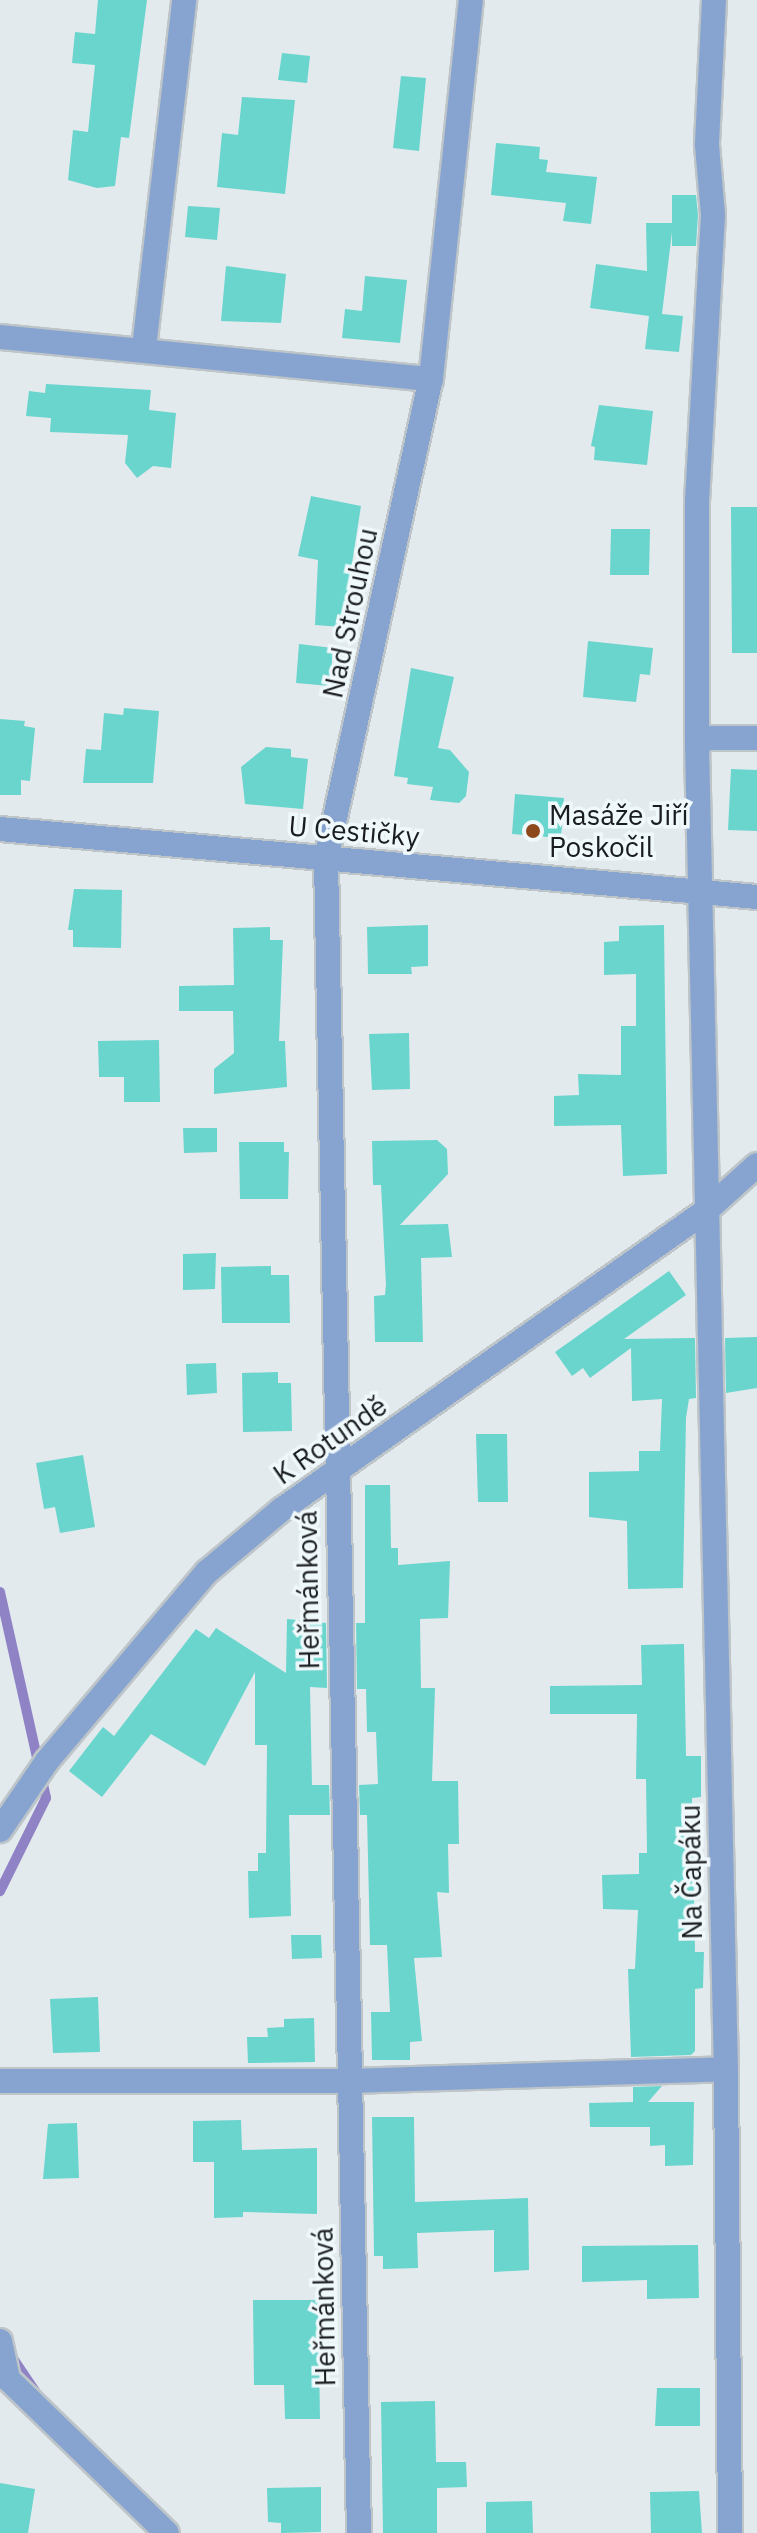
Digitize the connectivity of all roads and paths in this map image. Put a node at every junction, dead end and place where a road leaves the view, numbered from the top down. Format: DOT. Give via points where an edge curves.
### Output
graph roads {
  1 [pos="184,0"];
  2 [pos="471,0"];
  3 [pos="714,0"];
  4 [pos="0,337"];
  5 [pos="144,348"];
  6 [pos="431,379"];
  7 [pos="757,738"];
  8 [pos="697,744"];
  9 [pos="0,829"];
  10 [pos="326,859"];
  11 [pos="702,894"];
  12 [pos="757,897"];
  13 [pos="757,1165"];
  14 [pos="707,1210"];
  15 [pos="336,1474"];
  16 [pos="0,1830"];
  17 [pos="726,2069"];
  18 [pos="0,2081"];
  19 [pos="349,2081"];
  20 [pos="0,2341"];
  21 [pos="167,2533"];
  22 [pos="359,2533"];
  23 [pos="730,2533"];
  1 -- 5 [label="street"];
  2 -- 6 [label="street, Nad Strouhou"];
  3 -- 8 [label="street, Na Čapáku" via="707,131 713,215 697,502"];
  4 -- 5 [label="street"];
  5 -- 6 [label="street"];
  6 -- 10 [label="street, Nad Strouhou"];
  7 -- 8 [label="street" via="708,738"];
  8 -- 11 [label="street, Na Čapáku"];
  9 -- 10 [label="street, U Cestičky"];
  10 -- 11 [label="street, U Cestičky"];
  10 -- 15 [label="street, Heřmánková"];
  11 -- 12 [label="street, U Cestičky"];
  11 -- 14 [label="street, Na Čapáku"];
  13 -- 14 [label="street, K Rotundě"];
  14 -- 15 [label="street, K Rotundě"];
  14 -- 17 [label="street, Na Čapáku"];
  15 -- 16 [label="street, K Rotundě" via="207,1572 56,1749"];
  15 -- 19 [label="street, Heřmánková"];
  17 -- 19 [label="street"];
  17 -- 23 [label="street, Na Čapáku"];
  18 -- 19 [label="street"];
  19 -- 22 [label="street, Heřmánková"];
  20 -- 21 [label="street" via="8,2379"];
}
